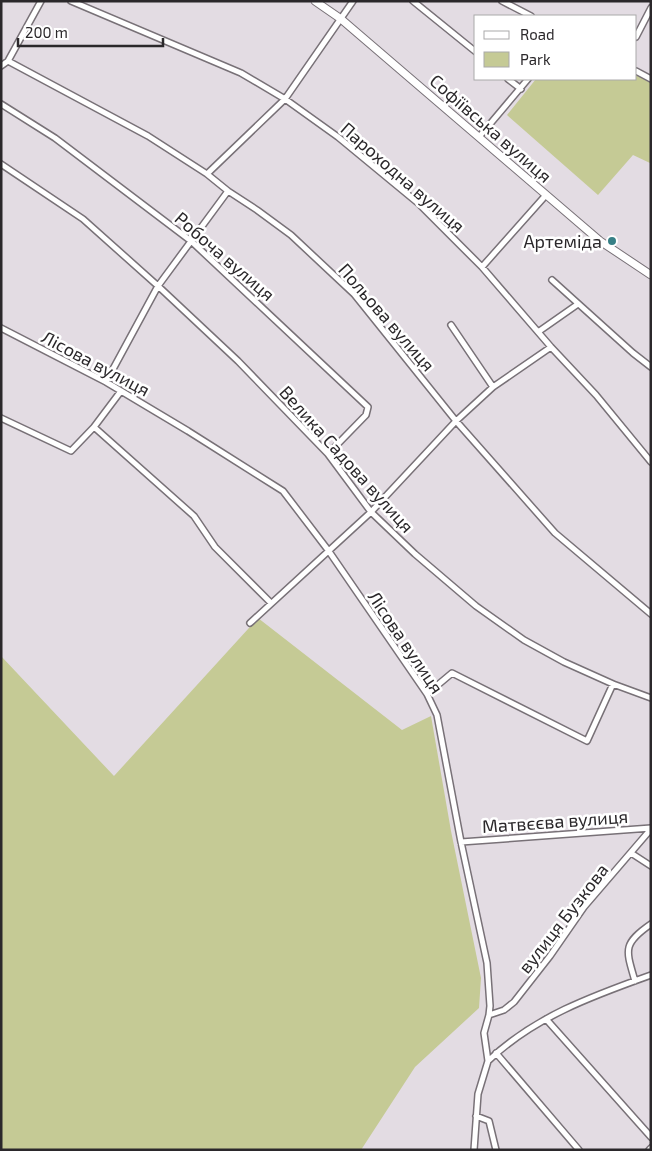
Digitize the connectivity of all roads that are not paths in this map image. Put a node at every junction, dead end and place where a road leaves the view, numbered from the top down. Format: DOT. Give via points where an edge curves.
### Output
graph roads {
  1 [pos="41,1"];
  2 [pos="71,1"];
  3 [pos="314,1"];
  4 [pos="353,1"];
  5 [pos="413,1"];
  6 [pos="502,1"];
  7 [pos="651,8"];
  8 [pos="529,15"];
  9 [pos="341,19"];
  10 [pos="637,35"];
  11 [pos="474,50"];
  12 [pos="8,61"];
  13 [pos="1,66"];
  14 [pos="637,72"];
  15 [pos="651,79"];
  16 [pos="509,80"];
  17 [pos="527,80"];
  18 [pos="521,89"];
  19 [pos="286,99"];
  20 [pos="1,104"];
  21 [pos="479,137"];
  22 [pos="1,164"];
  23 [pos="207,174"];
  24 [pos="228,191"];
  25 [pos="546,195"];
  26 [pos="191,241"];
  27 [pos="482,267"];
  28 [pos="651,275"];
  29 [pos="552,280"];
  30 [pos="158,286"];
  31 [pos="578,304"];
  32 [pos="452,325"];
  33 [pos="1,328"];
  34 [pos="538,332"];
  35 [pos="551,347"];
  36 [pos="651,367"];
  37 [pos="106,382"];
  38 [pos="493,387"];
  39 [pos="121,391"];
  40 [pos="1,418"];
  41 [pos="456,421"];
  42 [pos="94,427"];
  43 [pos="328,454"];
  44 [pos="651,462"];
  45 [pos="371,512"];
  46 [pos="328,550"];
  47 [pos="271,604"];
  48 [pos="651,614"];
  49 [pos="250,622"];
  50 [pos="614,684"];
  51 [pos="427,694"];
  52 [pos="651,698"];
  53 [pos="651,828"];
  54 [pos="461,842"];
  55 [pos="631,854"];
  56 [pos="651,866"];
  57 [pos="651,924"];
  58 [pos="651,975"];
  59 [pos="635,981"];
  60 [pos="489,1016"];
  61 [pos="546,1019"];
  62 [pos="496,1054"];
  63 [pos="488,1061"];
  64 [pos="476,1116"];
  65 [pos="651,1137"];
  66 [pos="474,1150"];
  67 [pos="496,1150"];
  68 [pos="579,1150"];
  1 -- 12 [label="street"];
  2 -- 19 [label="street, Пароходна вулиця" via="241,73"];
  3 -- 9 [label="street, Софіївська вулиця"];
  4 -- 9 [label="street"];
  5 -- 11 [label="street"];
  6 -- 8 [label="street"];
  7 -- 10 [label="street"];
  9 -- 19 [label="street"];
  9 -- 21 [label="street, Софіївська вулиця"];
  12 -- 13 [label="street"];
  12 -- 23 [label="street, Польова вулиця" via="148,136"];
  14 -- 15 [label="street"];
  16 -- 18 [label="street"];
  17 -- 18 [label="street"];
  18 -- 21 [label="street"];
  19 -- 23 [label="street"];
  19 -- 27 [label="street, Пароходна вулиця" via="418,203"];
  20 -- 26 [label="street, Робоча вулиця" via="56,138"];
  21 -- 25 [label="street, Софіївська вулиця"];
  22 -- 30 [label="street, Велика Садова вулиця" via="83,219"];
  23 -- 24 [label="street, Польова вулиця"];
  24 -- 26 [label="street"];
  24 -- 41 [label="street, Польова вулиця" via="291,235 354,294"];
  25 -- 27 [label="street"];
  25 -- 28 [label="street, Софіївська вулиця" via="600,241"];
  26 -- 30 [label="street"];
  26 -- 43 [label="street, Робоча вулиця" via="368,407 366,415"];
  27 -- 34 [label="street, Пароходна вулиця"];
  29 -- 31 [label="street"];
  30 -- 37 [label="street"];
  30 -- 43 [label="street, Велика Садова вулиця" via="238,361"];
  31 -- 34 [label="street"];
  31 -- 36 [label="street"];
  32 -- 38 [label="street"];
  33 -- 37 [label="street, Лісова вулиця"];
  34 -- 35 [label="street, Пароходна вулиця"];
  35 -- 38 [label="street"];
  35 -- 44 [label="street, Пароходна вулиця" via="596,394"];
  37 -- 39 [label="street, Лісова вулиця"];
  38 -- 41 [label="street"];
  39 -- 42 [label="street"];
  39 -- 46 [label="street, Лісова вулиця" via="283,491"];
  40 -- 42 [label="street" via="71,451"];
  41 -- 45 [label="street"];
  41 -- 48 [label="street, Польова вулиця" via="555,533"];
  42 -- 47 [label="street" via="194,516 215,547"];
  43 -- 45 [label="street, Велика Садова вулиця"];
  45 -- 46 [label="street"];
  45 -- 50 [label="street, Велика Садова вулиця" via="484,612 524,640"];
  46 -- 47 [label="street"];
  46 -- 51 [label="street, Лісова вулиця"];
  47 -- 49 [label="street"];
  50 -- 51 [label="street" via="587,741 452,673"];
  50 -- 52 [label="street, Велика Садова вулиця"];
  51 -- 54 [label="street, Лісова вулиця" via="437,715"];
  53 -- 54 [label="street, Матвєєва вулиця"];
  53 -- 55 [label="street, вулиця Бузкова"];
  54 -- 60 [label="street, Лісова вулиця" via="488,963"];
  55 -- 56 [label="street"];
  55 -- 60 [label="street, вулиця Бузкова" via="584,907 514,1002"];
  57 -- 59 [label="street" via="629,944 628,958"];
  58 -- 59 [label="street"];
  59 -- 61 [label="street" via="586,998"];
  60 -- 63 [label="street, Лісова вулиця" via="484,1033"];
  61 -- 62 [label="street"];
  61 -- 65 [label="street"];
  62 -- 63 [label="street"];
  62 -- 68 [label="street"];
  63 -- 64 [label="street, Лісова вулиця" via="478,1094"];
  64 -- 66 [label="street, Лісова вулиця"];
  64 -- 67 [label="street" via="488,1121"];
}
